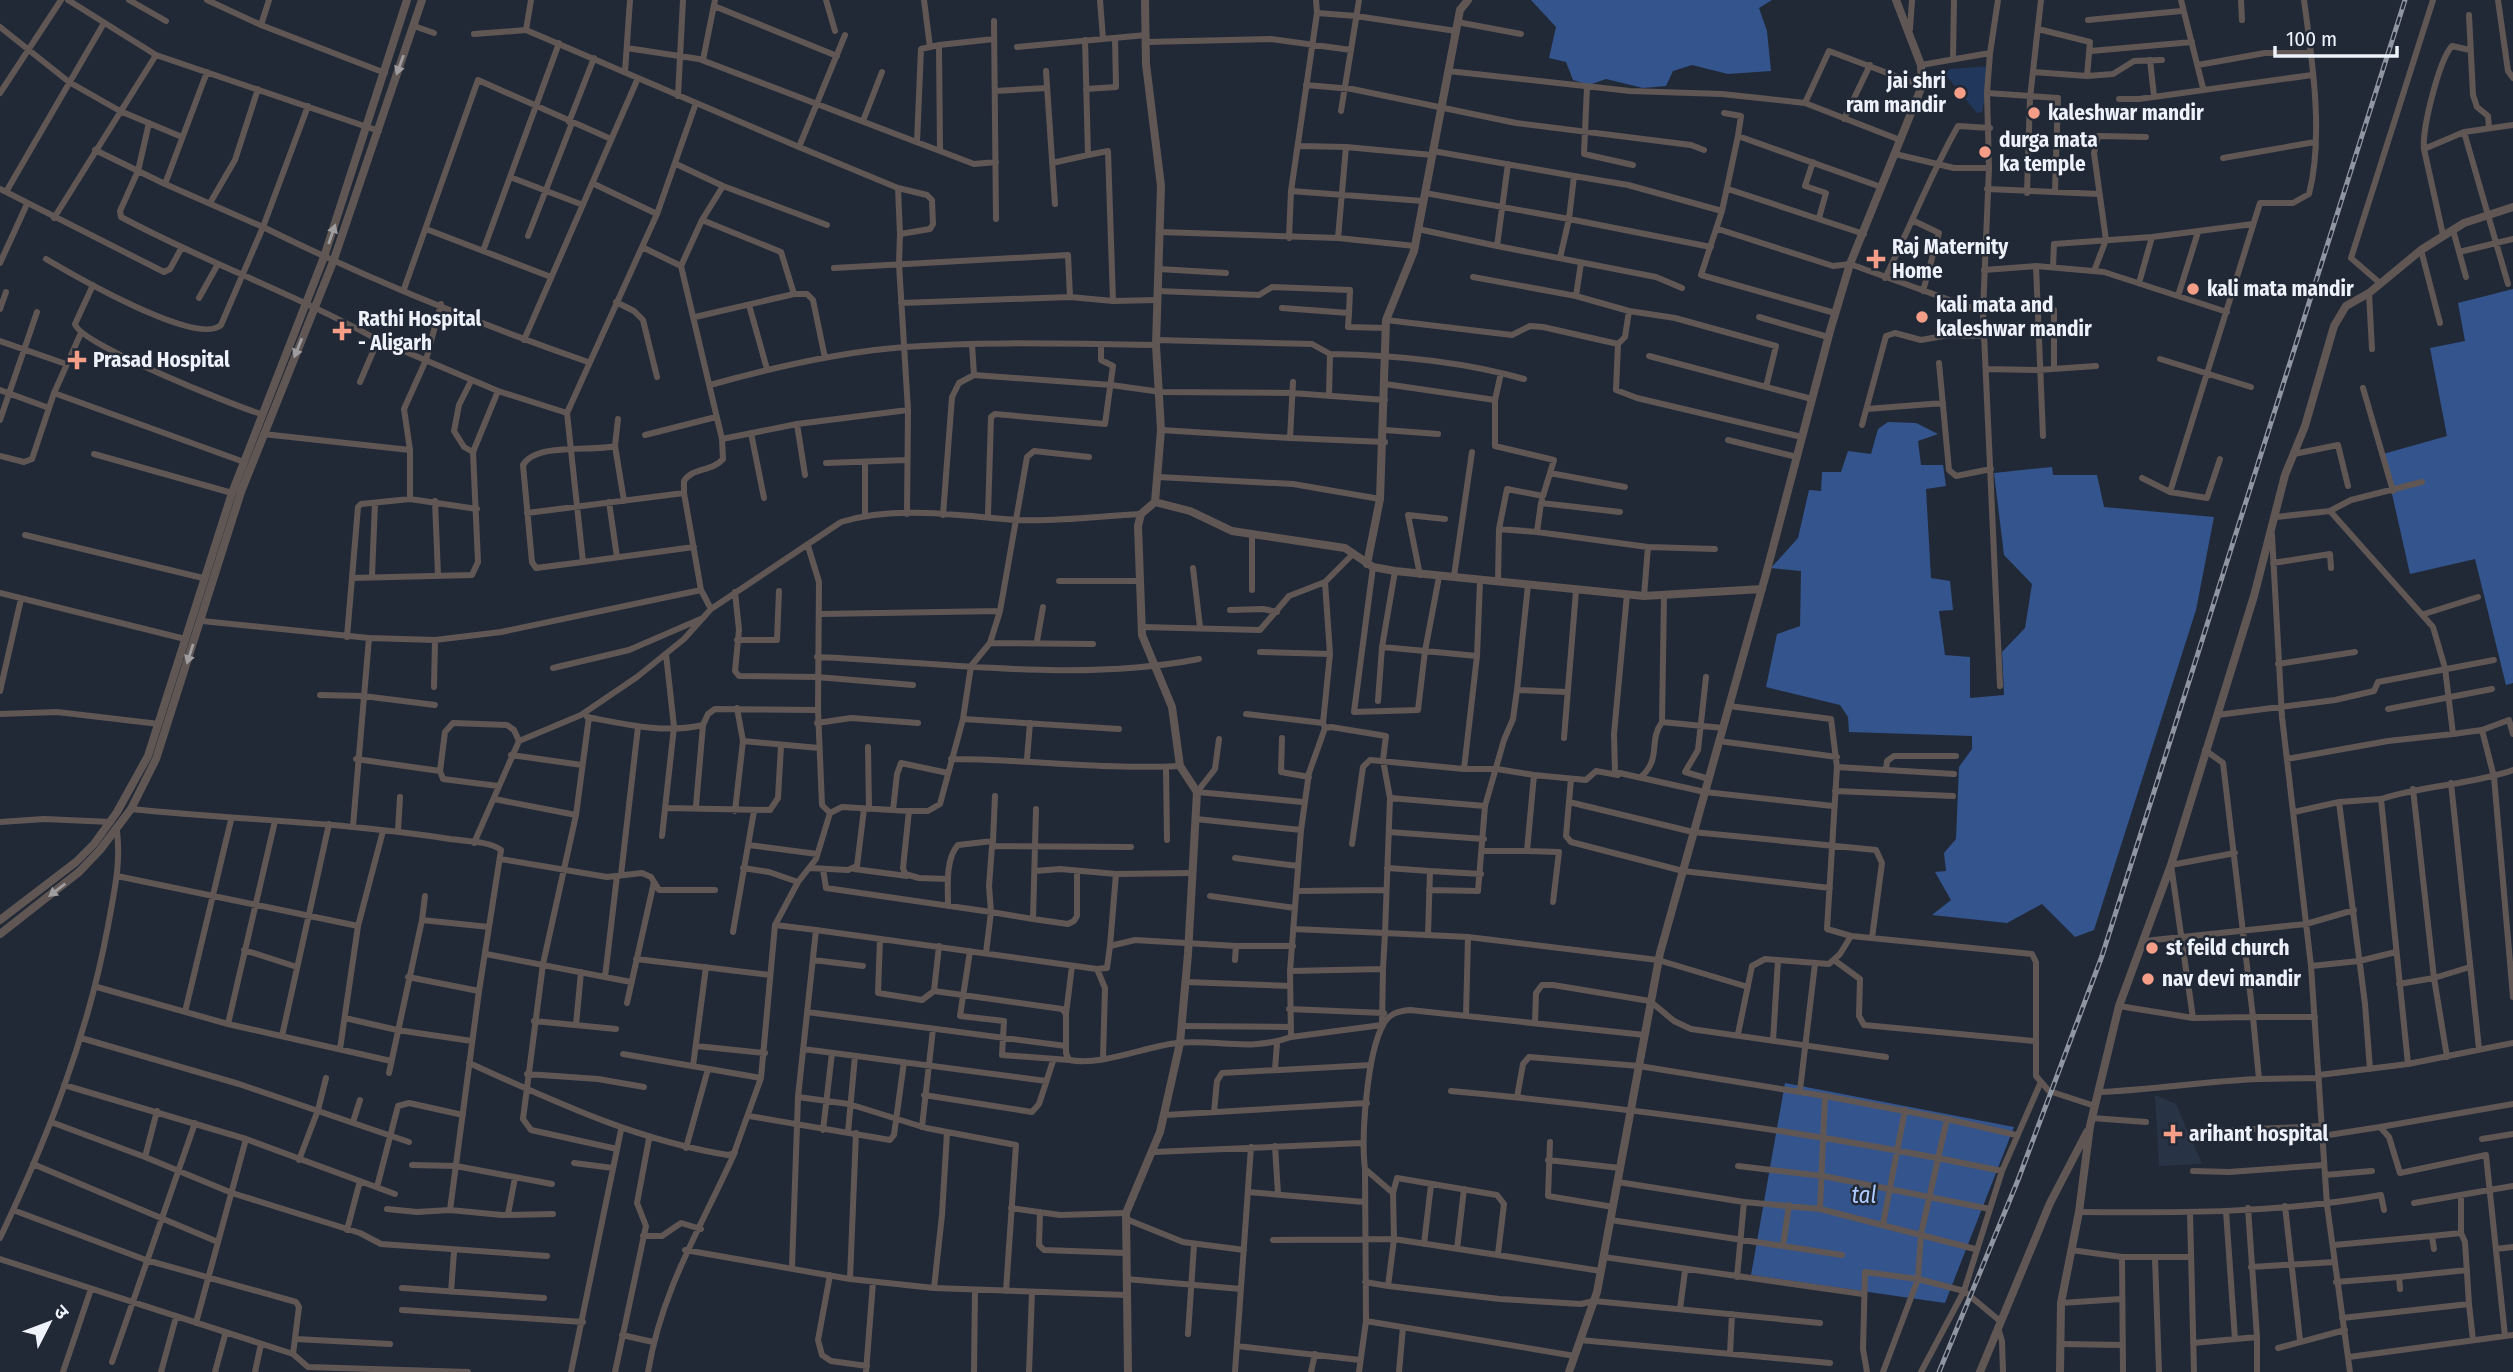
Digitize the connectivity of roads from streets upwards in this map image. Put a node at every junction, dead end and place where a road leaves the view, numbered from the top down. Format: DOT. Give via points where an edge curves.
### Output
graph roads {
  1 [pos="61,0"];
  2 [pos="68,0"];
  3 [pos="129,0"];
  4 [pos="207,0"];
  5 [pos="269,0"];
  6 [pos="407,0"];
  7 [pos="422,0"];
  8 [pos="531,0"];
  9 [pos="630,0"];
  10 [pos="683,0"];
  11 [pos="827,0"];
  12 [pos="924,0"];
  13 [pos="1100,0"];
  14 [pos="1145,0"];
  15 [pos="1316,0"];
  16 [pos="1359,0"];
  17 [pos="1468,0"];
  18 [pos="1896,0"];
  19 [pos="1912,0"];
  20 [pos="1954,0"];
  21 [pos="1998,0"];
  22 [pos="2041,0"];
  23 [pos="2181,0"];
  24 [pos="2241,0"];
  25 [pos="2304,0"];
  26 [pos="2432,0"];
  27 [pos="2498,0"];
  28 [pos="714,3"];
  29 [pos="2181,11"];
  30 [pos="1317,13"];
  31 [pos="2469,15"];
  32 [pos="1356,16"];
  33 [pos="2088,20"];
  34 [pos="2242,20"];
  35 [pos="166,21"];
  36 [pos="994,21"];
  37 [pos="104,23"];
  38 [pos="261,25"];
  39 [pos="414,26"];
  40 [pos="0,27"];
  41 [pos="1456,27"];
  42 [pos="1910,29"];
  43 [pos="2038,29"];
  44 [pos="526,30"];
  45 [pos="835,31"];
  46 [pos="434,33"];
  47 [pos="474,34"];
  48 [pos="1521,34"];
  49 [pos="845,35"];
  50 [pos="1115,38"];
  51 [pos="1146,38"];
  52 [pos="994,39"];
  53 [pos="1103,39"];
  54 [pos="1086,40"];
  55 [pos="2192,42"];
  56 [pos="559,43"];
  57 [pos="1312,44"];
  58 [pos="939,45"];
  59 [pos="930,47"];
  60 [pos="1017,47"];
  61 [pos="627,48"];
  62 [pos="1351,50"];
  63 [pos="2470,50"];
  64 [pos="2091,51"];
  65 [pos="29,52"];
  66 [pos="2311,52"];
  67 [pos="1990,53"];
  68 [pos="156,55"];
  69 [pos="679,56"];
  70 [pos="837,56"];
  71 [pos="594,58"];
  72 [pos="1953,58"];
  73 [pos="703,60"];
  74 [pos="2150,60"];
  75 [pos="2162,60"];
  76 [pos="1870,65"];
  77 [pos="1921,65"];
  78 [pos="2198,65"];
  79 [pos="1046,71"];
  80 [pos="1448,71"];
  81 [pos="206,72"];
  82 [pos="625,72"];
  83 [pos="882,72"];
  84 [pos="2033,72"];
  85 [pos="385,73"];
  86 [pos="2312,75"];
  87 [pos="2087,76"];
  88 [pos="638,78"];
  89 [pos="2513,78"];
  90 [pos="69,82"];
  91 [pos="1306,85"];
  92 [pos="1922,86"];
  93 [pos="1345,87"];
  94 [pos="1587,87"];
  95 [pos="1047,88"];
  96 [pos="2203,88"];
  97 [pos="258,89"];
  98 [pos="1086,89"];
  99 [pos="995,91"];
  100 [pos="0,93"];
  101 [pos="1987,93"];
  102 [pos="678,96"];
  103 [pos="2154,96"];
  104 [pos="2030,98"];
  105 [pos="2119,99"];
  106 [pos="696,103"];
  107 [pos="1805,103"];
  108 [pos="817,104"];
  109 [pos="536,105"];
  110 [pos="1441,105"];
  111 [pos="308,106"];
  112 [pos="120,111"];
  113 [pos="1341,111"];
  114 [pos="1724,113"];
  115 [pos="1844,119"];
  116 [pos="863,121"];
  117 [pos="570,122"];
  118 [pos="149,123"];
  119 [pos="2513,125"];
  120 [pos="368,128"];
  121 [pos="1990,128"];
  122 [pos="2489,128"];
  123 [pos="379,131"];
  124 [pos="1585,131"];
  125 [pos="2464,132"];
  126 [pos="183,136"];
  127 [pos="1738,136"];
  128 [pos="2146,137"];
  129 [pos="611,139"];
  130 [pos="1900,141"];
  131 [pos="917,142"];
  132 [pos="2315,142"];
  133 [pos="1298,146"];
  134 [pos="799,147"];
  135 [pos="1346,147"];
  136 [pos="2424,149"];
  137 [pos="95,150"];
  138 [pos="1704,150"];
  139 [pos="940,151"];
  140 [pos="1432,153"];
  141 [pos="1895,154"];
  142 [pos="1088,155"];
  143 [pos="2223,158"];
  144 [pos="996,162"];
  145 [pos="1813,162"];
  146 [pos="1052,163"];
  147 [pos="676,164"];
  148 [pos="1508,164"];
  149 [pos="1633,165"];
  150 [pos="1936,165"];
  151 [pos="1989,167"];
  152 [pos="138,171"];
  153 [pos="1574,176"];
  154 [pos="510,177"];
  155 [pos="592,183"];
  156 [pos="165,184"];
  157 [pos="723,186"];
  158 [pos="1881,187"];
  159 [pos="898,188"];
  160 [pos="1727,189"];
  161 [pos="1987,189"];
  162 [pos="3,190"];
  163 [pos="546,191"];
  164 [pos="1291,191"];
  165 [pos="2055,191"];
  166 [pos="2027,193"];
  167 [pos="1342,194"];
  168 [pos="2099,194"];
  169 [pos="1424,197"];
  170 [pos="210,203"];
  171 [pos="27,204"];
  172 [pos="1055,204"];
  173 [pos="583,205"];
  174 [pos="1503,206"];
  175 [pos="2513,207"];
  176 [pos="1722,211"];
  177 [pos="657,214"];
  178 [pos="2488,215"];
  179 [pos="54,218"];
  180 [pos="1819,218"];
  181 [pos="996,219"];
  182 [pos="1569,219"];
  183 [pos="702,220"];
  184 [pos="1914,221"];
  185 [pos="2253,224"];
  186 [pos="827,225"];
  187 [pos="263,227"];
  188 [pos="426,229"];
  189 [pos="1418,229"];
  190 [pos="1718,229"];
  191 [pos="2453,230"];
  192 [pos="1160,232"];
  193 [pos="2198,232"];
  194 [pos="1864,233"];
  195 [pos="900,234"];
  196 [pos="2443,235"];
  197 [pos="528,236"];
  198 [pos="2152,237"];
  199 [pos="1289,238"];
  200 [pos="1338,238"];
  201 [pos="2513,239"];
  202 [pos="2106,240"];
  203 [pos="2498,244"];
  204 [pos="1415,246"];
  205 [pos="1497,246"];
  206 [pos="182,247"];
  207 [pos="642,247"];
  208 [pos="1711,247"];
  209 [pos="2421,250"];
  210 [pos="483,251"];
  211 [pos="2459,252"];
  212 [pos="324,257"];
  213 [pos="1560,258"];
  214 [pos="46,259"];
  215 [pos="333,262"];
  216 [pos="0,263"];
  217 [pos="1581,263"];
  218 [pos="218,264"];
  219 [pos="899,264"];
  220 [pos="1850,264"];
  221 [pos="681,266"];
  222 [pos="2036,266"];
  223 [pos="2053,267"];
  224 [pos="834,268"];
  225 [pos="1159,269"];
  226 [pos="1984,270"];
  227 [pos="2094,271"];
  228 [pos="1226,273"];
  229 [pos="244,275"];
  230 [pos="1473,276"];
  231 [pos="551,277"];
  232 [pos="2466,277"];
  233 [pos="1885,278"];
  234 [pos="2138,283"];
  235 [pos="2381,284"];
  236 [pos="2508,284"];
  237 [pos="93,285"];
  238 [pos="1682,288"];
  239 [pos="404,289"];
  240 [pos="1923,291"];
  241 [pos="6,292"];
  242 [pos="2370,293"];
  243 [pos="794,294"];
  244 [pos="1158,296"];
  245 [pos="1576,296"];
  246 [pos="2178,296"];
  247 [pos="1070,297"];
  248 [pos="199,298"];
  249 [pos="1113,301"];
  250 [pos="306,302"];
  251 [pos="616,302"];
  252 [pos="901,303"];
  253 [pos="440,304"];
  254 [pos="749,305"];
  255 [pos="315,306"];
  256 [pos="1282,308"];
  257 [pos="0,309"];
  258 [pos="2054,310"];
  259 [pos="1629,311"];
  260 [pos="37,312"];
  261 [pos="1983,312"];
  262 [pos="2227,312"];
  263 [pos="1349,313"];
  264 [pos="1835,313"];
  265 [pos="695,317"];
  266 [pos="1759,317"];
  267 [pos="2440,323"];
  268 [pos="1386,324"];
  269 [pos="81,333"];
  270 [pos="1983,336"];
  271 [pos="1828,337"];
  272 [pos="378,340"];
  273 [pos="524,340"];
  274 [pos="0,341"];
  275 [pos="1156,342"];
  276 [pos="972,344"];
  277 [pos="1618,344"];
  278 [pos="1101,345"];
  279 [pos="902,347"];
  280 [pos="23,348"];
  281 [pos="2372,349"];
  282 [pos="1330,354"];
  283 [pos="1386,355"];
  284 [pos="1649,356"];
  285 [pos="825,358"];
  286 [pos="2160,359"];
  287 [pos="426,360"];
  288 [pos="588,362"];
  289 [pos="1939,363"];
  290 [pos="65,365"];
  291 [pos="2096,366"];
  292 [pos="767,369"];
  293 [pos="1987,369"];
  294 [pos="2054,369"];
  295 [pos="2038,370"];
  296 [pos="1501,373"];
  297 [pos="2207,373"];
  298 [pos="974,375"];
  299 [pos="657,377"];
  300 [pos="1524,379"];
  301 [pos="471,381"];
  302 [pos="360,382"];
  303 [pos="1293,382"];
  304 [pos="1385,384"];
  305 [pos="710,385"];
  306 [pos="1111,385"];
  307 [pos="1766,387"];
  308 [pos="2251,387"];
  309 [pos="2363,388"];
  310 [pos="0,390"];
  311 [pos="498,391"];
  312 [pos="1161,392"];
  313 [pos="8,393"];
  314 [pos="54,393"];
  315 [pos="1292,393"];
  316 [pos="1329,396"];
  317 [pos="1812,399"];
  318 [pos="1385,400"];
  319 [pos="1495,400"];
  320 [pos="1943,403"];
  321 [pos="49,408"];
  322 [pos="1867,409"];
  323 [pos="908,410"];
  324 [pos="567,413"];
  325 [pos="261,414"];
  326 [pos="716,416"];
  327 [pos="618,419"];
  328 [pos="0,421"];
  329 [pos="797,424"];
  330 [pos="1863,425"];
  331 [pos="1161,430"];
  332 [pos="1385,430"];
  333 [pos="751,433"];
  334 [pos="263,434"];
  335 [pos="1438,434"];
  336 [pos="645,435"];
  337 [pos="1802,436"];
  338 [pos="2043,436"];
  339 [pos="1290,438"];
  340 [pos="722,439"];
  341 [pos="1728,440"];
  342 [pos="1384,442"];
  343 [pos="615,446"];
  344 [pos="573,448"];
  345 [pos="410,450"];
  346 [pos="473,452"];
  347 [pos="1472,452"];
  348 [pos="94,454"];
  349 [pos="2294,454"];
  350 [pos="0,456"];
  351 [pos="1089,457"];
  352 [pos="1797,457"];
  353 [pos="2220,459"];
  354 [pos="906,460"];
  355 [pos="244,462"];
  356 [pos="865,462"];
  357 [pos="826,463"];
  358 [pos="1990,469"];
  359 [pos="1550,473"];
  360 [pos="805,475"];
  361 [pos="1158,477"];
  362 [pos="2141,478"];
  363 [pos="2423,482"];
  364 [pos="2347,486"];
  365 [pos="1625,487"];
  366 [pos="2393,491"];
  367 [pos="2170,492"];
  368 [pos="232,493"];
  369 [pos="684,493"];
  370 [pos="765,498"];
  371 [pos="410,499"];
  372 [pos="1380,499"];
  373 [pos="1542,499"];
  374 [pos="435,501"];
  375 [pos="624,501"];
  376 [pos="609,502"];
  377 [pos="1155,502"];
  378 [pos="375,503"];
  379 [pos="578,508"];
  380 [pos="477,509"];
  381 [pos="2329,511"];
  382 [pos="1620,512"];
  383 [pos="527,513"];
  384 [pos="906,514"];
  385 [pos="1141,514"];
  386 [pos="865,515"];
  387 [pos="943,515"];
  388 [pos="988,515"];
  389 [pos="2276,517"];
  390 [pos="1445,519"];
  391 [pos="1018,520"];
  392 [pos="1499,528"];
  393 [pos="1537,532"];
  394 [pos="2272,533"];
  395 [pos="25,535"];
  396 [pos="1252,535"];
  397 [pos="808,546"];
  398 [pos="694,547"];
  399 [pos="1648,547"];
  400 [pos="1715,550"];
  401 [pos="1354,553"];
  402 [pos="617,556"];
  403 [pos="583,562"];
  404 [pos="2273,564"];
  405 [pos="1370,565"];
  406 [pos="1193,568"];
  407 [pos="2331,568"];
  408 [pos="1395,571"];
  409 [pos="438,575"];
  410 [pos="1420,575"];
  411 [pos="372,576"];
  412 [pos="1454,576"];
  413 [pos="1439,577"];
  414 [pos="203,578"];
  415 [pos="352,578"];
  416 [pos="1059,581"];
  417 [pos="1138,581"];
  418 [pos="1480,581"];
  419 [pos="1498,581"];
  420 [pos="1325,582"];
  421 [pos="1528,585"];
  422 [pos="1762,589"];
  423 [pos="701,590"];
  424 [pos="1252,590"];
  425 [pos="779,591"];
  426 [pos="1576,591"];
  427 [pos="735,592"];
  428 [pos="0,593"];
  429 [pos="1627,594"];
  430 [pos="1664,595"];
  431 [pos="1644,596"];
  432 [pos="2478,597"];
  433 [pos="21,599"];
  434 [pos="1043,607"];
  435 [pos="711,609"];
  436 [pos="1230,610"];
  437 [pos="1000,611"];
  438 [pos="1277,612"];
  439 [pos="820,614"];
  440 [pos="2424,614"];
  441 [pos="704,618"];
  442 [pos="202,621"];
  443 [pos="1142,627"];
  444 [pos="1199,627"];
  445 [pos="347,636"];
  446 [pos="369,638"];
  447 [pos="185,639"];
  448 [pos="435,640"];
  449 [pos="737,640"];
  450 [pos="1037,641"];
  451 [pos="990,643"];
  452 [pos="1093,644"];
  453 [pos="1382,647"];
  454 [pos="1425,651"];
  455 [pos="1260,652"];
  456 [pos="2355,652"];
  457 [pos="666,654"];
  458 [pos="1330,654"];
  459 [pos="1477,656"];
  460 [pos="817,657"];
  461 [pos="1199,659"];
  462 [pos="2494,660"];
  463 [pos="2278,664"];
  464 [pos="971,666"];
  465 [pos="1156,667"];
  466 [pos="553,668"];
  467 [pos="2445,668"];
  468 [pos="817,677"];
  469 [pos="1706,677"];
  470 [pos="913,685"];
  471 [pos="2000,686"];
  472 [pos="434,687"];
  473 [pos="2492,689"];
  474 [pos="1517,690"];
  475 [pos="0,691"];
  476 [pos="1567,692"];
  477 [pos="320,695"];
  478 [pos="363,696"];
  479 [pos="2448,699"];
  480 [pos="1378,701"];
  481 [pos="435,705"];
  482 [pos="2281,705"];
  483 [pos="1729,706"];
  484 [pos="737,708"];
  485 [pos="2388,709"];
  486 [pos="818,710"];
  487 [pos="0,714"];
  488 [pos="1246,714"];
  489 [pos="581,715"];
  490 [pos="2217,715"];
  491 [pos="589,717"];
  492 [pos="963,719"];
  493 [pos="1662,722"];
  494 [pos="817,723"];
  495 [pos="918,723"];
  496 [pos="1030,723"];
  497 [pos="159,724"];
  498 [pos="703,725"];
  499 [pos="1324,726"];
  500 [pos="638,727"];
  501 [pos="674,727"];
  502 [pos="1701,727"];
  503 [pos="1723,727"];
  504 [pos="1119,729"];
  505 [pos="2482,730"];
  506 [pos="2453,734"];
  507 [pos="2513,734"];
  508 [pos="1282,738"];
  509 [pos="1564,738"];
  510 [pos="1219,739"];
  511 [pos="519,741"];
  512 [pos="743,741"];
  513 [pos="1719,741"];
  514 [pos="781,746"];
  515 [pos="868,747"];
  516 [pos="819,748"];
  517 [pos="2205,750"];
  518 [pos="511,755"];
  519 [pos="1956,756"];
  520 [pos="1837,757"];
  521 [pos="356,759"];
  522 [pos="951,759"];
  523 [pos="2287,759"];
  524 [pos="1027,760"];
  525 [pos="1383,760"];
  526 [pos="582,765"];
  527 [pos="1180,766"];
  528 [pos="1166,767"];
  529 [pos="1837,767"];
  530 [pos="1464,769"];
  531 [pos="1497,769"];
  532 [pos="1885,770"];
  533 [pos="2513,770"];
  534 [pos="440,771"];
  535 [pos="1685,772"];
  536 [pos="948,773"];
  537 [pos="1954,774"];
  538 [pos="1534,775"];
  539 [pos="1620,775"];
  540 [pos="1309,777"];
  541 [pos="1641,777"];
  542 [pos="2494,777"];
  543 [pos="1571,779"];
  544 [pos="1709,779"];
  545 [pos="141,781"];
  546 [pos="2451,783"];
  547 [pos="498,786"];
  548 [pos="1677,786"];
  549 [pos="2413,789"];
  550 [pos="1835,791"];
  551 [pos="1197,792"];
  552 [pos="1705,792"];
  553 [pos="995,796"];
  554 [pos="1954,796"];
  555 [pos="400,797"];
  556 [pos="1390,797"];
  557 [pos="494,799"];
  558 [pos="2381,799"];
  559 [pos="1303,802"];
  560 [pos="1569,802"];
  561 [pos="2339,802"];
  562 [pos="696,806"];
  563 [pos="1485,806"];
  564 [pos="1833,806"];
  565 [pos="665,808"];
  566 [pos="131,809"];
  567 [pos="866,809"];
  568 [pos="1036,809"];
  569 [pos="893,810"];
  570 [pos="735,811"];
  571 [pos="754,811"];
  572 [pos="909,811"];
  573 [pos="2294,812"];
  574 [pos="830,813"];
  575 [pos="576,815"];
  576 [pos="1196,819"];
  577 [pos="230,820"];
  578 [pos="275,821"];
  579 [pos="0,822"];
  580 [pos="111,822"];
  581 [pos="329,824"];
  582 [pos="353,826"];
  583 [pos="1301,830"];
  584 [pos="117,831"];
  585 [pos="383,831"];
  586 [pos="398,831"];
  587 [pos="1389,832"];
  588 [pos="1693,832"];
  589 [pos="662,836"];
  590 [pos="1484,839"];
  591 [pos="1167,840"];
  592 [pos="474,843"];
  593 [pos="993,843"];
  594 [pos="1352,844"];
  595 [pos="749,845"];
  596 [pos="1131,847"];
  597 [pos="1034,848"];
  598 [pos="1831,848"];
  599 [pos="1483,851"];
  600 [pos="1527,851"];
  601 [pos="2235,853"];
  602 [pos="817,854"];
  603 [pos="1234,858"];
  604 [pos="500,859"];
  605 [pos="2171,865"];
  606 [pos="1298,866"];
  607 [pos="743,868"];
  608 [pos="810,868"];
  609 [pos="1387,868"];
  610 [pos="823,869"];
  611 [pos="854,869"];
  612 [pos="1035,871"];
  613 [pos="1430,871"];
  614 [pos="1683,871"];
  615 [pos="564,872"];
  616 [pos="1077,873"];
  617 [pos="1192,873"];
  618 [pos="1116,874"];
  619 [pos="1481,874"];
  620 [pos="117,876"];
  621 [pos="619,876"];
  622 [pos="910,877"];
  623 [pos="948,879"];
  624 [pos="654,882"];
  625 [pos="798,882"];
  626 [pos="1830,888"];
  627 [pos="715,890"];
  628 [pos="1386,890"];
  629 [pos="1429,890"];
  630 [pos="1298,891"];
  631 [pos="425,896"];
  632 [pos="1210,896"];
  633 [pos="211,897"];
  634 [pos="1553,902"];
  635 [pos="254,905"];
  636 [pos="948,906"];
  637 [pos="1295,908"];
  638 [pos="2354,910"];
  639 [pos="991,912"];
  640 [pos="309,916"];
  641 [pos="1033,919"];
  642 [pos="0,920"];
  643 [pos="422,920"];
  644 [pos="2306,924"];
  645 [pos="775,925"];
  646 [pos="358,926"];
  647 [pos="489,927"];
  648 [pos="1293,929"];
  649 [pos="816,930"];
  650 [pos="2241,931"];
  651 [pos="733,932"];
  652 [pos="1385,933"];
  653 [pos="0,934"];
  654 [pos="1428,935"];
  655 [pos="1851,936"];
  656 [pos="1468,937"];
  657 [pos="1872,938"];
  658 [pos="880,939"];
  659 [pos="2183,939"];
  660 [pos="2144,941"];
  661 [pos="1189,942"];
  662 [pos="939,946"];
  663 [pos="1110,946"];
  664 [pos="1236,946"];
  665 [pos="1293,946"];
  666 [pos="244,950"];
  667 [pos="970,951"];
  668 [pos="986,953"];
  669 [pos="2396,953"];
  670 [pos="486,954"];
  671 [pos="636,959"];
  672 [pos="813,960"];
  673 [pos="1236,960"];
  674 [pos="1658,960"];
  675 [pos="1778,960"];
  676 [pos="1834,960"];
  677 [pos="2359,961"];
  678 [pos="543,964"];
  679 [pos="1815,964"];
  680 [pos="863,966"];
  681 [pos="1072,966"];
  682 [pos="2311,966"];
  683 [pos="297,967"];
  684 [pos="705,967"];
  685 [pos="2470,967"];
  686 [pos="1097,969"];
  687 [pos="1383,969"];
  688 [pos="2511,970"];
  689 [pos="1290,971"];
  690 [pos="581,972"];
  691 [pos="770,975"];
  692 [pos="408,977"];
  693 [pos="605,977"];
  694 [pos="2434,978"];
  695 [pos="631,982"];
  696 [pos="1186,982"];
  697 [pos="2399,984"];
  698 [pos="97,986"];
  699 [pos="1290,986"];
  700 [pos="1748,987"];
  701 [pos="478,990"];
  702 [pos="934,991"];
  703 [pos="963,993"];
  704 [pos="2513,997"];
  705 [pos="1650,1001"];
  706 [pos="627,1003"];
  707 [pos="2119,1006"];
  708 [pos="1289,1010"];
  709 [pos="1384,1010"];
  710 [pos="185,1012"];
  711 [pos="807,1012"];
  712 [pos="1395,1012"];
  713 [pos="1066,1014"];
  714 [pos="1466,1016"];
  715 [pos="2253,1017"];
  716 [pos="2315,1017"];
  717 [pos="345,1018"];
  718 [pos="2193,1018"];
  719 [pos="534,1021"];
  720 [pos="1535,1023"];
  721 [pos="228,1024"];
  722 [pos="576,1025"];
  723 [pos="1382,1025"];
  724 [pos="1181,1026"];
  725 [pos="1290,1027"];
  726 [pos="616,1029"];
  727 [pos="933,1029"];
  728 [pos="397,1030"];
  729 [pos="1738,1034"];
  730 [pos="1645,1035"];
  731 [pos="282,1036"];
  732 [pos="1291,1037"];
  733 [pos="81,1038"];
  734 [pos="1002,1038"];
  735 [pos="472,1041"];
  736 [pos="1773,1041"];
  737 [pos="2035,1041"];
  738 [pos="1180,1043"];
  739 [pos="1277,1043"];
  740 [pos="2513,1043"];
  741 [pos="696,1046"];
  742 [pos="1066,1046"];
  743 [pos="1807,1046"];
  744 [pos="340,1049"];
  745 [pos="803,1049"];
  746 [pos="2479,1049"];
  747 [pos="832,1053"];
  748 [pos="624,1054"];
  749 [pos="765,1054"];
  750 [pos="855,1056"];
  751 [pos="2447,1057"];
  752 [pos="1103,1058"];
  753 [pos="1886,1058"];
  754 [pos="391,1060"];
  755 [pos="1069,1060"];
  756 [pos="1053,1061"];
  757 [pos="904,1062"];
  758 [pos="469,1063"];
  759 [pos="2408,1064"];
  760 [pos="928,1065"];
  761 [pos="1371,1065"];
  762 [pos="693,1066"];
  763 [pos="1639,1066"];
  764 [pos="708,1069"];
  765 [pos="2370,1069"];
  766 [pos="1276,1070"];
  767 [pos="389,1073"];
  768 [pos="527,1074"];
  769 [pos="2319,1076"];
  770 [pos="326,1078"];
  771 [pos="761,1078"];
  772 [pos="2259,1079"];
  773 [pos="1046,1081"];
  774 [pos="2040,1084"];
  775 [pos="65,1085"];
  776 [pos="644,1087"];
  777 [pos="525,1088"];
  778 [pos="1800,1090"];
  779 [pos="1451,1091"];
  780 [pos="2099,1092"];
  781 [pos="924,1095"];
  782 [pos="1825,1096"];
  783 [pos="798,1097"];
  784 [pos="1517,1097"];
  785 [pos="359,1100"];
  786 [pos="827,1101"];
  787 [pos="1367,1102"];
  788 [pos="849,1104"];
  789 [pos="2513,1104"];
  790 [pos="2095,1106"];
  791 [pos="1631,1109"];
  792 [pos="318,1110"];
  793 [pos="1905,1110"];
  794 [pos="157,1111"];
  795 [pos="1214,1112"];
  796 [pos="463,1115"];
  797 [pos="1165,1115"];
  798 [pos="749,1116"];
  799 [pos="1947,1119"];
  800 [pos="897,1120"];
  801 [pos="51,1122"];
  802 [pos="353,1122"];
  803 [pos="2091,1122"];
  804 [pos="2146,1122"];
  805 [pos="195,1123"];
  806 [pos="797,1126"];
  807 [pos="2322,1126"];
  808 [pos="922,1127"];
  809 [pos="2380,1127"];
  810 [pos="621,1130"];
  811 [pos="823,1130"];
  812 [pos="852,1132"];
  813 [pos="2195,1132"];
  814 [pos="947,1133"];
  815 [pos="2513,1134"];
  816 [pos="2016,1135"];
  817 [pos="2322,1136"];
  818 [pos="391,1137"];
  819 [pos="1823,1138"];
  820 [pos="246,1139"];
  821 [pos="649,1139"];
  822 [pos="2482,1139"];
  823 [pos="409,1142"];
  824 [pos="1550,1142"];
  825 [pos="1362,1143"];
  826 [pos="1275,1146"];
  827 [pos="1251,1147"];
  828 [pos="686,1148"];
  829 [pos="617,1149"];
  830 [pos="736,1150"];
  831 [pos="1897,1150"];
  832 [pos="1154,1152"];
  833 [pos="145,1157"];
  834 [pos="1938,1157"];
  835 [pos="299,1160"];
  836 [pos="1548,1160"];
  837 [pos="574,1163"];
  838 [pos="33,1164"];
  839 [pos="412,1165"];
  840 [pos="2324,1165"];
  841 [pos="456,1166"];
  842 [pos="1738,1166"];
  843 [pos="613,1168"];
  844 [pos="1620,1168"];
  845 [pos="178,1170"];
  846 [pos="1366,1170"];
  847 [pos="2002,1171"];
  848 [pos="2193,1171"];
  849 [pos="2372,1171"];
  850 [pos="2325,1175"];
  851 [pos="1823,1176"];
  852 [pos="515,1178"];
  853 [pos="360,1181"];
  854 [pos="1618,1182"];
  855 [pos="552,1184"];
  856 [pos="1431,1185"];
  857 [pos="2513,1186"];
  858 [pos="377,1187"];
  859 [pos="1890,1188"];
  860 [pos="1464,1189"];
  861 [pos="2489,1189"];
  862 [pos="1248,1192"];
  863 [pos="232,1193"];
  864 [pos="1393,1193"];
  865 [pos="395,1194"];
  866 [pos="1278,1194"];
  867 [pos="1930,1195"];
  868 [pos="2461,1196"];
  869 [pos="1364,1202"];
  870 [pos="1744,1202"];
  871 [pos="2414,1203"];
  872 [pos="1789,1205"];
  873 [pos="2327,1205"];
  874 [pos="2285,1206"];
  875 [pos="1613,1207"];
  876 [pos="1012,1208"];
  877 [pos="2248,1208"];
  878 [pos="387,1209"];
  879 [pos="1820,1209"];
  880 [pos="1990,1209"];
  881 [pos="2384,1209"];
  882 [pos="13,1210"];
  883 [pos="450,1210"];
  884 [pos="2226,1211"];
  885 [pos="1040,1212"];
  886 [pos="2079,1212"];
  887 [pos="2190,1213"];
  888 [pos="508,1214"];
  889 [pos="553,1214"];
  890 [pos="1126,1216"];
  891 [pos="161,1218"];
  892 [pos="1611,1220"];
  893 [pos="1883,1224"];
  894 [pos="701,1229"];
  895 [pos="347,1230"];
  896 [pos="2461,1233"];
  897 [pos="1921,1234"];
  898 [pos="643,1236"];
  899 [pos="2432,1236"];
  900 [pos="0,1238"];
  901 [pos="1368,1239"];
  902 [pos="1394,1239"];
  903 [pos="1273,1240"];
  904 [pos="1741,1240"];
  905 [pos="218,1242"];
  906 [pos="1424,1244"];
  907 [pos="1194,1245"];
  908 [pos="2333,1245"];
  909 [pos="1783,1246"];
  910 [pos="2513,1247"];
  911 [pos="1457,1249"];
  912 [pos="1975,1249"];
  913 [pos="2496,1249"];
  914 [pos="685,1250"];
  915 [pos="1244,1250"];
  916 [pos="2071,1250"];
  917 [pos="2434,1250"];
  918 [pos="454,1252"];
  919 [pos="1126,1253"];
  920 [pos="1498,1254"];
  921 [pos="1842,1255"];
  922 [pos="547,1256"];
  923 [pos="1604,1257"];
  924 [pos="2122,1257"];
  925 [pos="2189,1257"];
  926 [pos="2155,1258"];
  927 [pos="0,1259"];
  928 [pos="146,1260"];
  929 [pos="2334,1262"];
  930 [pos="2290,1265"];
  931 [pos="793,1267"];
  932 [pos="2251,1267"];
  933 [pos="2467,1270"];
  934 [pos="1601,1271"];
  935 [pos="1685,1271"];
  936 [pos="830,1275"];
  937 [pos="1737,1277"];
  938 [pos="2399,1277"];
  939 [pos="209,1278"];
  940 [pos="850,1279"];
  941 [pos="1126,1279"];
  942 [pos="1919,1279"];
  943 [pos="873,1282"];
  944 [pos="1365,1282"];
  945 [pos="2336,1282"];
  946 [pos="1191,1284"];
  947 [pos="1388,1286"];
  948 [pos="402,1288"];
  949 [pos="934,1288"];
  950 [pos="91,1289"];
  951 [pos="1241,1289"];
  952 [pos="2400,1289"];
  953 [pos="975,1290"];
  954 [pos="1006,1291"];
  955 [pos="1964,1291"];
  956 [pos="451,1292"];
  957 [pos="1032,1292"];
  958 [pos="1863,1294"];
  959 [pos="1126,1295"];
  960 [pos="544,1298"];
  961 [pos="2121,1298"];
  962 [pos="1594,1301"];
  963 [pos="130,1302"];
  964 [pos="2061,1303"];
  965 [pos="2469,1304"];
  966 [pos="402,1310"];
  967 [pos="1680,1310"];
  968 [pos="1731,1314"];
  969 [pos="176,1317"];
  970 [pos="2342,1318"];
  971 [pos="1366,1321"];
  972 [pos="2000,1321"];
  973 [pos="583,1322"];
  974 [pos="197,1323"];
  975 [pos="1820,1323"];
  976 [pos="1403,1327"];
  977 [pos="2344,1330"];
  978 [pos="1999,1331"];
  979 [pos="1188,1334"];
  980 [pos="226,1335"];
  981 [pos="622,1335"];
  982 [pos="2509,1335"];
  983 [pos="2257,1337"];
  984 [pos="296,1339"];
  985 [pos="2235,1339"];
  986 [pos="1580,1340"];
  987 [pos="2300,1340"];
  988 [pos="2473,1340"];
  989 [pos="653,1342"];
  990 [pos="2193,1343"];
  991 [pos="261,1344"];
  992 [pos="390,1344"];
  993 [pos="2062,1344"];
  994 [pos="2122,1345"];
  995 [pos="1237,1346"];
  996 [pos="2278,1348"];
  997 [pos="293,1354"];
  998 [pos="1315,1354"];
  999 [pos="1730,1354"];
  1000 [pos="1575,1356"];
  1001 [pos="2348,1357"];
  1002 [pos="1360,1360"];
  1003 [pos="112,1362"];
  1004 [pos="1830,1363"];
  1005 [pos="867,1369"];
  1006 [pos="423,1371"];
  1007 [pos="63,1372"];
  1008 [pos="160,1372"];
  1009 [pos="215,1372"];
  1010 [pos="255,1372"];
  1011 [pos="468,1372"];
  1012 [pos="571,1372"];
  1013 [pos="615,1372"];
  1014 [pos="648,1372"];
  1015 [pos="974,1372"];
  1016 [pos="1029,1372"];
  1017 [pos="1128,1372"];
  1018 [pos="1235,1372"];
  1019 [pos="1311,1372"];
  1020 [pos="1359,1372"];
  1021 [pos="1399,1372"];
  1022 [pos="1569,1372"];
  1023 [pos="1867,1372"];
  1024 [pos="1883,1372"];
  1025 [pos="1921,1372"];
  1026 [pos="1980,1372"];
  1027 [pos="2003,1372"];
  1028 [pos="2060,1372"];
  1029 [pos="2123,1372"];
  1030 [pos="2158,1372"];
  1031 [pos="2194,1372"];
  1032 [pos="2257,1372"];
  1033 [pos="2350,1372"];
  1 -- 65 [label="street"];
  2 -- 37 [label="street"];
  3 -- 35 [label="street"];
  4 -- 38 [label="street"];
  5 -- 38 [label="street"];
  6 -- 85 [label="street"];
  7 -- 39 [label="street"];
  8 -- 44 [label="street"];
  9 -- 61 [label="street"];
  10 -- 69 [label="street"];
  11 -- 45 [label="street"];
  12 -- 59 [label="street"];
  13 -- 53 [label="street"];
  14 -- 51 [label="street"];
  15 -- 30 [label="street"];
  16 -- 32 [label="street"];
  17 -- 41 [label="street"];
  18 -- 42 [label="street"];
  19 -- 42 [label="street"];
  20 -- 72 [label="street"];
  21 -- 67 [label="street"];
  22 -- 43 [label="street"];
  23 -- 29 [label="street"];
  24 -- 34 [label="street"];
  25 -- 66 [label="street"];
  26 -- 235 [label="street" via="2351,258"];
  27 -- 89 [label="street" via="2508,71"];
  28 -- 70 [label="street"];
  28 -- 73 [label="street"];
  29 -- 33 [label="street"];
  29 -- 55 [label="street"];
  30 -- 32 [label="street"];
  30 -- 57 [label="street"];
  31 -- 63 [label="street"];
  32 -- 41 [label="street"];
  32 -- 62 [label="street"];
  36 -- 52 [label="street"];
  37 -- 68 [label="street"];
  37 -- 90 [label="street"];
  38 -- 85 [label="street"];
  39 -- 46 [label="street"];
  39 -- 123 [label="street, one-way"];
  40 -- 65 [label="street"];
  41 -- 48 [label="street"];
  41 -- 80 [label="street"];
  42 -- 77 [label="street"];
  43 -- 64 [label="street" via="2085,39"];
  43 -- 84 [label="street"];
  44 -- 47 [label="street"];
  44 -- 56 [label="street"];
  49 -- 70 [label="street"];
  50 -- 51 [label="street"];
  50 -- 53 [label="street"];
  50 -- 98 [label="street" via="1116,87"];
  51 -- 57 [label="street" via="1271,39"];
  51 -- 192 [label="street" via="1161,186"];
  52 -- 58 [label="street"];
  52 -- 99 [label="street"];
  53 -- 54 [label="street"];
  54 -- 60 [label="street"];
  54 -- 98 [label="street"];
  55 -- 64 [label="street"];
  55 -- 78 [label="street"];
  56 -- 71 [label="street"];
  56 -- 109 [label="street"];
  57 -- 62 [label="street"];
  57 -- 91 [label="street"];
  58 -- 59 [label="street"];
  58 -- 139 [label="street"];
  59 -- 131 [label="street" via="921,49"];
  61 -- 69 [label="street"];
  61 -- 82 [label="street"];
  62 -- 93 [label="street"];
  63 -- 122 [label="street" via="2475,103 2488,116"];
  63 -- 136 [label="street" via="2452,47 2446,55"];
  64 -- 87 [label="street"];
  65 -- 90 [label="street"];
  65 -- 100 [label="street"];
  66 -- 78 [label="street" via="2265,53"];
  66 -- 86 [label="street"];
  67 -- 72 [label="street"];
  67 -- 101 [label="street"];
  68 -- 81 [label="street"];
  68 -- 112 [label="street"];
  69 -- 73 [label="street"];
  69 -- 102 [label="street"];
  70 -- 108 [label="street"];
  71 -- 82 [label="street"];
  71 -- 117 [label="street"];
  72 -- 77 [label="street"];
  73 -- 108 [label="street"];
  74 -- 75 [label="street"];
  74 -- 87 [label="street" via="2126,64 2113,74"];
  74 -- 103 [label="street"];
  76 -- 92 [label="street"];
  76 -- 107 [label="street" via="1829,51"];
  76 -- 115 [label="street"];
  77 -- 92 [label="street"];
  78 -- 96 [label="street"];
  79 -- 95 [label="street"];
  80 -- 94 [label="street"];
  80 -- 110 [label="street"];
  81 -- 97 [label="street"];
  81 -- 126 [label="street"];
  82 -- 88 [label="street"];
  83 -- 116 [label="street"];
  84 -- 87 [label="street"];
  84 -- 104 [label="street"];
  85 -- 120 [label="street"];
  86 -- 96 [label="street"];
  86 -- 132 [label="street"];
  88 -- 102 [label="street"];
  88 -- 129 [label="street"];
  90 -- 112 [label="street"];
  90 -- 162 [label="street"];
  91 -- 93 [label="street"];
  91 -- 133 [label="street"];
  92 -- 130 [label="street"];
  93 -- 110 [label="street"];
  93 -- 113 [label="street"];
  94 -- 107 [label="street"];
  94 -- 124 [label="street"];
  95 -- 99 [label="street"];
  95 -- 146 [label="street"];
  96 -- 103 [label="street"];
  97 -- 111 [label="street"];
  97 -- 170 [label="street" via="234,160"];
  98 -- 142 [label="street"];
  99 -- 144 [label="street"];
  101 -- 104 [label="street"];
  101 -- 121 [label="street"];
  102 -- 106 [label="street"];
  103 -- 105 [label="street"];
  104 -- 165 [label="street" via="2058,98"];
  104 -- 166 [label="street"];
  106 -- 134 [label="street"];
  106 -- 147 [label="street"];
  107 -- 115 [label="street"];
  108 -- 116 [label="street"];
  108 -- 134 [label="street"];
  109 -- 117 [label="street"];
  109 -- 154 [label="street"];
  109 -- 188 [label="street" via="478,80"];
  110 -- 124 [label="street" via="1517,123"];
  110 -- 140 [label="street"];
  111 -- 120 [label="street"];
  111 -- 187 [label="street"];
  112 -- 118 [label="street"];
  112 -- 137 [label="street"];
  114 -- 127 [label="street" via="1741,116"];
  115 -- 130 [label="street"];
  116 -- 131 [label="street"];
  117 -- 129 [label="street"];
  117 -- 163 [label="street"];
  118 -- 126 [label="street"];
  118 -- 152 [label="street"];
  119 -- 122 [label="street"];
  120 -- 123 [label="street"];
  212 -- 120 [label="street, one-way"];
  121 -- 150 [label="street" via="1958,126"];
  121 -- 151 [label="street"];
  122 -- 125 [label="street"];
  123 -- 215 [label="street"];
  124 -- 138 [label="street"];
  124 -- 149 [label="street" via="1584,154"];
  125 -- 136 [label="street"];
  125 -- 178 [label="street"];
  126 -- 156 [label="street"];
  127 -- 145 [label="street"];
  127 -- 160 [label="street"];
  128 -- 168 [label="street" via="2098,136 2094,153"];
  129 -- 155 [label="street"];
  130 -- 141 [label="street"];
  131 -- 139 [label="street"];
  132 -- 143 [label="street"];
  132 -- 185 [label="street" via="2309,194 2292,203 2260,203"];
  133 -- 135 [label="street"];
  133 -- 164 [label="street"];
  134 -- 159 [label="street"];
  135 -- 140 [label="street"];
  135 -- 167 [label="street"];
  136 -- 196 [label="street"];
  137 -- 152 [label="street"];
  137 -- 179 [label="street"];
  139 -- 144 [label="street" via="974,164"];
  140 -- 148 [label="street"];
  140 -- 169 [label="street"];
  141 -- 150 [label="street"];
  141 -- 158 [label="street"];
  142 -- 146 [label="street"];
  142 -- 249 [label="street" via="1108,151"];
  144 -- 181 [label="street"];
  145 -- 158 [label="street"];
  145 -- 180 [label="street" via="1805,186 1826,193"];
  146 -- 172 [label="street"];
  147 -- 157 [label="street"];
  147 -- 177 [label="street"];
  148 -- 153 [label="street"];
  148 -- 174 [label="street"];
  150 -- 151 [label="street"];
  150 -- 184 [label="street"];
  151 -- 161 [label="street"];
  152 -- 156 [label="street"];
  152 -- 206 [label="street" via="121,217"];
  153 -- 176 [label="street"];
  153 -- 182 [label="street"];
  154 -- 163 [label="street"];
  154 -- 210 [label="street"];
  155 -- 173 [label="street"];
  155 -- 177 [label="street"];
  156 -- 170 [label="street"];
  157 -- 183 [label="street"];
  157 -- 186 [label="street"];
  158 -- 194 [label="street"];
  159 -- 195 [label="street"];
  159 -- 195 [label="street" via="927,195 933,206 930,229"];
  160 -- 176 [label="street"];
  160 -- 180 [label="street"];
  161 -- 166 [label="street"];
  161 -- 226 [label="street"];
  162 -- 171 [label="street"];
  163 -- 173 [label="street"];
  163 -- 197 [label="street"];
  164 -- 167 [label="street"];
  164 -- 199 [label="street"];
  165 -- 166 [label="street"];
  165 -- 168 [label="street"];
  167 -- 169 [label="street"];
  167 -- 200 [label="street"];
  168 -- 202 [label="street"];
  169 -- 174 [label="street"];
  169 -- 189 [label="street"];
  170 -- 187 [label="street"];
  171 -- 179 [label="street"];
  171 -- 216 [label="street"];
  173 -- 231 [label="street"];
  174 -- 182 [label="street"];
  174 -- 205 [label="street"];
  175 -- 178 [label="street"];
  176 -- 190 [label="street"];
  177 -- 207 [label="street"];
  178 -- 191 [label="street"];
  178 -- 203 [label="street"];
  179 -- 206 [label="street" via="164,272"];
  180 -- 194 [label="street"];
  182 -- 208 [label="street"];
  182 -- 213 [label="street"];
  183 -- 221 [label="street"];
  183 -- 243 [label="street" via="781,252"];
  184 -- 233 [label="street"];
  184 -- 240 [label="street" via="1939,233"];
  185 -- 193 [label="street"];
  185 -- 262 [label="street"];
  187 -- 212 [label="street"];
  187 -- 229 [label="street"];
  188 -- 210 [label="street"];
  188 -- 239 [label="street"];
  189 -- 204 [label="street"];
  189 -- 205 [label="street"];
  190 -- 208 [label="street"];
  190 -- 220 [label="street" via="1833,265"];
  191 -- 196 [label="street"];
  191 -- 211 [label="street"];
  192 -- 199 [label="street"];
  192 -- 225 [label="street"];
  193 -- 198 [label="street"];
  193 -- 246 [label="street"];
  194 -- 220 [label="street"];
  195 -- 219 [label="street"];
  196 -- 209 [label="street"];
  198 -- 202 [label="street"];
  198 -- 234 [label="street"];
  199 -- 200 [label="street"];
  200 -- 204 [label="street"];
  201 -- 203 [label="street"];
  202 -- 223 [label="street" via="2054,244"];
  202 -- 227 [label="street"];
  203 -- 211 [label="street"];
  203 -- 236 [label="street"];
  204 -- 268 [label="street"];
  205 -- 213 [label="street"];
  206 -- 218 [label="street"];
  207 -- 221 [label="street"];
  207 -- 251 [label="street"];
  208 -- 264 [label="street" via="1701,275"];
  209 -- 235 [label="street"];
  209 -- 267 [label="street"];
  210 -- 231 [label="street"];
  211 -- 232 [label="street"];
  212 -- 215 [label="street"];
  212 -- 250 [label="street"];
  213 -- 217 [label="street"];
  214 -- 237 [label="street"];
  215 -- 239 [label="street"];
  215 -- 255 [label="street"];
  217 -- 238 [label="street" via="1656,277"];
  217 -- 245 [label="street"];
  218 -- 229 [label="street"];
  218 -- 248 [label="street"];
  219 -- 224 [label="street"];
  219 -- 247 [label="street" via="1068,255"];
  219 -- 252 [label="street"];
  220 -- 233 [label="street"];
  220 -- 264 [label="street"];
  221 -- 265 [label="street"];
  222 -- 223 [label="street"];
  222 -- 226 [label="street"];
  222 -- 295 [label="street"];
  223 -- 227 [label="street"];
  225 -- 228 [label="street"];
  225 -- 244 [label="street"];
  226 -- 261 [label="street"];
  227 -- 234 [label="street"];
  229 -- 237 [label="street" via="224,321 208,331 179,326"];
  229 -- 250 [label="street"];
  230 -- 245 [label="street"];
  231 -- 273 [label="street"];
  233 -- 240 [label="street"];
  234 -- 246 [label="street"];
  235 -- 242 [label="street"];
  237 -- 269 [label="street" via="75,324"];
  239 -- 253 [label="street"];
  240 -- 261 [label="street"];
  241 -- 257 [label="street"];
  242 -- 281 [label="street"];
  242 -- 349 [label="street" via="2346,306 2334,326"];
  243 -- 254 [label="street"];
  243 -- 285 [label="street" via="807,294 813,300"];
  244 -- 249 [label="street"];
  244 -- 263 [label="street" via="1259,295 1272,287 1350,290"];
  244 -- 275 [label="street"];
  245 -- 259 [label="street"];
  246 -- 262 [label="street"];
  247 -- 249 [label="street"];
  247 -- 252 [label="street"];
  250 -- 255 [label="street"];
  250 -- 325 [label="street"];
  251 -- 288 [label="street"];
  251 -- 299 [label="street" via="643,320"];
  252 -- 279 [label="street"];
  253 -- 273 [label="street"];
  253 -- 287 [label="street"];
  254 -- 265 [label="street"];
  254 -- 292 [label="street"];
  255 -- 272 [label="street"];
  255 -- 334 [label="street, one-way"];
  256 -- 263 [label="street"];
  258 -- 294 [label="street"];
  259 -- 277 [label="street" via="1625,337"];
  259 -- 307 [label="street" via="1675,318 1776,346"];
  260 -- 280 [label="street"];
  261 -- 270 [label="street"];
  262 -- 297 [label="street"];
  263 -- 268 [label="street" via="1348,327"];
  264 -- 271 [label="street"];
  265 -- 305 [label="street"];
  266 -- 271 [label="street"];
  268 -- 277 [label="street" via="1512,335 1530,326 1543,327"];
  268 -- 283 [label="street"];
  269 -- 290 [label="street"];
  269 -- 325 [label="street" via="201,391"];
  270 -- 293 [label="street"];
  270 -- 322 [label="street" via="1921,340 1890,333 1883,343"];
  271 -- 317 [label="street"];
  272 -- 287 [label="street"];
  272 -- 302 [label="street"];
  273 -- 288 [label="street"];
  274 -- 280 [label="street"];
  275 -- 278 [label="street"];
  275 -- 282 [label="street" via="1312,344"];
  275 -- 312 [label="street"];
  276 -- 278 [label="street"];
  276 -- 279 [label="street"];
  276 -- 298 [label="street"];
  277 -- 337 [label="street" via="1616,390"];
  278 -- 306 [label="street" via="1101,360 1113,366"];
  279 -- 285 [label="street"];
  279 -- 323 [label="street"];
  280 -- 290 [label="street"];
  280 -- 313 [label="street"];
  282 -- 283 [label="street"];
  282 -- 316 [label="street"];
  283 -- 296 [label="street"];
  283 -- 304 [label="street"];
  284 -- 307 [label="street"];
  285 -- 292 [label="street"];
  286 -- 297 [label="street"];
  287 -- 301 [label="street"];
  287 -- 345 [label="street" via="404,409"];
  288 -- 324 [label="street"];
  289 -- 320 [label="street"];
  290 -- 314 [label="street"];
  291 -- 294 [label="street"];
  292 -- 305 [label="street"];
  293 -- 295 [label="street"];
  293 -- 358 [label="street"];
  294 -- 295 [label="street"];
  295 -- 338 [label="street"];
  296 -- 300 [label="street"];
  296 -- 319 [label="street"];
  297 -- 308 [label="street"];
  297 -- 367 [label="street"];
  298 -- 306 [label="street"];
  298 -- 387 [label="street" via="959,383 952,397"];
  301 -- 311 [label="street"];
  301 -- 346 [label="street" via="459,405 454,431"];
  303 -- 315 [label="street"];
  304 -- 318 [label="street"];
  304 -- 319 [label="street"];
  305 -- 326 [label="street"];
  306 -- 312 [label="street"];
  306 -- 388 [label="street" via="1105,424 991,417"];
  307 -- 317 [label="street"];
  309 -- 366 [label="street"];
  310 -- 313 [label="street"];
  311 -- 324 [label="street"];
  311 -- 346 [label="street"];
  312 -- 315 [label="street"];
  312 -- 331 [label="street"];
  313 -- 321 [label="street"];
  313 -- 328 [label="street"];
  314 -- 321 [label="street"];
  314 -- 355 [label="street"];
  315 -- 316 [label="street"];
  315 -- 339 [label="street"];
  316 -- 318 [label="street"];
  317 -- 337 [label="street"];
  318 -- 332 [label="street"];
  319 -- 359 [label="street" via="1495,446 1554,460"];
  320 -- 322 [label="street"];
  320 -- 358 [label="street" via="1952,474"];
  321 -- 350 [label="street" via="32,459 24,462"];
  322 -- 330 [label="street"];
  323 -- 329 [label="street"];
  323 -- 354 [label="street"];
  324 -- 344 [label="street"];
  325 -- 355 [label="street"];
  326 -- 336 [label="street"];
  326 -- 340 [label="street"];
  327 -- 343 [label="street"];
  329 -- 333 [label="street"];
  329 -- 360 [label="street"];
  331 -- 339 [label="street"];
  331 -- 361 [label="street"];
  332 -- 335 [label="street"];
  332 -- 342 [label="street"];
  333 -- 340 [label="street"];
  333 -- 370 [label="street"];
  334 -- 345 [label="street"];
  334 -- 442 [label="street"];
  337 -- 352 [label="street"];
  339 -- 342 [label="street"];
  340 -- 369 [label="street" via="723,459 687,476"];
  341 -- 352 [label="street"];
  342 -- 372 [label="street"];
  343 -- 344 [label="street"];
  343 -- 375 [label="street"];
  344 -- 379 [label="street"];
  344 -- 383 [label="street" via="527,459 523,465"];
  345 -- 371 [label="street"];
  346 -- 380 [label="street"];
  347 -- 412 [label="street"];
  348 -- 368 [label="street"];
  349 -- 364 [label="street" via="2338,445"];
  349 -- 389 [label="street"];
  351 -- 391 [label="street" via="1029,453"];
  352 -- 422 [label="street"];
  353 -- 367 [label="street" via="2207,498"];
  354 -- 356 [label="street"];
  354 -- 384 [label="street"];
  355 -- 368 [label="street"];
  356 -- 357 [label="street"];
  356 -- 386 [label="street"];
  358 -- 471 [label="street"];
  359 -- 365 [label="street"];
  359 -- 373 [label="street"];
  361 -- 372 [label="street" via="1293,484"];
  361 -- 377 [label="street"];
  362 -- 367 [label="street"];
  363 -- 366 [label="street"];
  366 -- 381 [label="street" via="2351,500"];
  368 -- 414 [label="street"];
  369 -- 375 [label="street"];
  369 -- 398 [label="street"];
  371 -- 374 [label="street"];
  371 -- 378 [label="street"];
  372 -- 405 [label="street"];
  373 -- 382 [label="street"];
  373 -- 392 [label="street" via="1507,489"];
  373 -- 393 [label="street"];
  374 -- 380 [label="street"];
  374 -- 409 [label="street"];
  375 -- 376 [label="street"];
  376 -- 379 [label="street"];
  376 -- 402 [label="street"];
  377 -- 385 [label="street"];
  377 -- 396 [label="street"];
  378 -- 411 [label="street"];
  378 -- 415 [label="street" via="358,507"];
  379 -- 383 [label="street"];
  379 -- 403 [label="street"];
  380 -- 409 [label="street" via="475,572"];
  381 -- 389 [label="street"];
  381 -- 440 [label="street"];
  383 -- 403 [label="street" via="536,568"];
  384 -- 386 [label="street"];
  384 -- 387 [label="street"];
  385 -- 391 [label="street"];
  385 -- 417 [label="street"];
  386 -- 397 [label="street" via="827,529"];
  387 -- 388 [label="street"];
  388 -- 391 [label="street"];
  389 -- 394 [label="street"];
  390 -- 410 [label="street" via="1408,515"];
  391 -- 437 [label="street"];
  392 -- 393 [label="street"];
  392 -- 419 [label="street"];
  393 -- 399 [label="street"];
  394 -- 404 [label="street"];
  394 -- 490 [label="street"];
  395 -- 414 [label="street"];
  396 -- 401 [label="street"];
  396 -- 424 [label="street"];
  397 -- 427 [label="street"];
  397 -- 439 [label="street" via="820,582"];
  398 -- 402 [label="street"];
  398 -- 423 [label="street"];
  399 -- 400 [label="street"];
  399 -- 431 [label="street"];
  401 -- 405 [label="street"];
  401 -- 420 [label="street"];
  402 -- 403 [label="street"];
  404 -- 407 [label="street" via="2330,554"];
  404 -- 463 [label="street"];
  405 -- 408 [label="street"];
  405 -- 454 [label="street" via="1354,712 1419,710"];
  406 -- 444 [label="street"];
  408 -- 410 [label="street"];
  408 -- 453 [label="street"];
  409 -- 411 [label="street"];
  410 -- 413 [label="street"];
  411 -- 415 [label="street"];
  412 -- 413 [label="street"];
  412 -- 418 [label="street"];
  413 -- 454 [label="street"];
  414 -- 447 [label="street"];
  415 -- 445 [label="street"];
  416 -- 417 [label="street"];
  417 -- 443 [label="street"];
  418 -- 419 [label="street"];
  418 -- 459 [label="street"];
  419 -- 421 [label="street"];
  420 -- 438 [label="street" via="1298,590"];
  420 -- 458 [label="street"];
  421 -- 426 [label="street"];
  421 -- 474 [label="street"];
  422 -- 430 [label="street"];
  422 -- 483 [label="street"];
  423 -- 435 [label="street"];
  423 -- 448 [label="street" via="476,636"];
  425 -- 449 [label="street" via="777,639"];
  426 -- 429 [label="street"];
  426 -- 476 [label="street"];
  427 -- 435 [label="street"];
  427 -- 449 [label="street"];
  428 -- 433 [label="street"];
  429 -- 431 [label="street"];
  429 -- 539 [label="street" via="1613,766"];
  430 -- 431 [label="street"];
  430 -- 493 [label="street"];
  432 -- 440 [label="street"];
  433 -- 447 [label="street"];
  433 -- 475 [label="street"];
  434 -- 450 [label="street"];
  435 -- 441 [label="street"];
  436 -- 438 [label="street"];
  437 -- 439 [label="street"];
  437 -- 451 [label="street"];
  438 -- 444 [label="street" via="1260,630"];
  439 -- 460 [label="street"];
  440 -- 467 [label="street" via="2433,627"];
  441 -- 457 [label="street"];
  441 -- 466 [label="street" via="629,650"];
  442 -- 445 [label="street"];
  442 -- 545 [label="street, one-way" via="156,759"];
  443 -- 444 [label="street"];
  443 -- 465 [label="street"];
  445 -- 446 [label="street"];
  446 -- 448 [label="street"];
  446 -- 478 [label="street"];
  447 -- 497 [label="street"];
  448 -- 472 [label="street"];
  449 -- 468 [label="street" via="739,676"];
  450 -- 451 [label="street"];
  450 -- 452 [label="street"];
  451 -- 464 [label="street"];
  453 -- 454 [label="street"];
  453 -- 480 [label="street"];
  454 -- 459 [label="street"];
  455 -- 458 [label="street"];
  456 -- 463 [label="street"];
  457 -- 489 [label="street"];
  457 -- 501 [label="street"];
  458 -- 499 [label="street"];
  459 -- 530 [label="street"];
  460 -- 464 [label="street"];
  460 -- 468 [label="street"];
  461 -- 465 [label="street"];
  462 -- 467 [label="street"];
  463 -- 482 [label="street"];
  464 -- 465 [label="street"];
  464 -- 492 [label="street"];
  465 -- 527 [label="street" via="1172,707"];
  467 -- 479 [label="street"];
  467 -- 482 [label="street" via="2378,682 2374,691 2335,700"];
  468 -- 470 [label="street"];
  468 -- 486 [label="street"];
  469 -- 502 [label="street"];
  473 -- 479 [label="street"];
  474 -- 476 [label="street"];
  474 -- 531 [label="street"];
  476 -- 509 [label="street"];
  477 -- 478 [label="street"];
  478 -- 481 [label="street"];
  478 -- 521 [label="street"];
  479 -- 485 [label="street"];
  479 -- 506 [label="street"];
  482 -- 490 [label="street"];
  482 -- 523 [label="street"];
  483 -- 503 [label="street"];
  483 -- 520 [label="street" via="1831,719"];
  484 -- 486 [label="street"];
  484 -- 498 [label="street" via="710,711"];
  484 -- 512 [label="street"];
  486 -- 494 [label="street"];
  487 -- 497 [label="street" via="57,712"];
  488 -- 499 [label="street"];
  489 -- 491 [label="street"];
  489 -- 511 [label="street"];
  490 -- 517 [label="street"];
  491 -- 500 [label="street"];
  491 -- 526 [label="street"];
  492 -- 496 [label="street"];
  492 -- 522 [label="street"];
  493 -- 502 [label="street"];
  493 -- 541 [label="street" via="1654,761"];
  494 -- 495 [label="street" via="852,718"];
  494 -- 516 [label="street"];
  496 -- 504 [label="street"];
  496 -- 524 [label="street"];
  497 -- 545 [label="street"];
  498 -- 501 [label="street"];
  498 -- 562 [label="street"];
  499 -- 525 [label="street" via="1386,736"];
  499 -- 540 [label="street"];
  500 -- 501 [label="street"];
  500 -- 621 [label="street"];
  501 -- 565 [label="street"];
  502 -- 503 [label="street"];
  502 -- 535 [label="street" via="1699,750"];
  503 -- 513 [label="street"];
  505 -- 506 [label="street"];
  505 -- 507 [label="street" via="2509,720"];
  505 -- 542 [label="street"];
  506 -- 523 [label="street"];
  508 -- 540 [label="street" via="1281,772"];
  510 -- 551 [label="street" via="1215,769"];
  511 -- 518 [label="street"];
  511 -- 534 [label="street" via="507,725 456,722 445,732"];
  512 -- 514 [label="street"];
  512 -- 570 [label="street"];
  513 -- 520 [label="street"];
  513 -- 544 [label="street"];
  514 -- 516 [label="street"];
  514 -- 571 [label="street" via="777,804 770,810"];
  515 -- 567 [label="street"];
  516 -- 574 [label="street" via="821,805"];
  517 -- 601 [label="street" via="2222,763"];
  517 -- 605 [label="street"];
  518 -- 526 [label="street"];
  518 -- 547 [label="street"];
  519 -- 532 [label="street" via="1894,756"];
  520 -- 529 [label="street"];
  521 -- 534 [label="street"];
  521 -- 582 [label="street"];
  522 -- 524 [label="street"];
  522 -- 536 [label="street"];
  523 -- 573 [label="street"];
  524 -- 528 [label="street"];
  525 -- 530 [label="street"];
  525 -- 556 [label="street"];
  525 -- 594 [label="street" via="1370,760 1363,766"];
  526 -- 575 [label="street"];
  527 -- 528 [label="street"];
  527 -- 551 [label="street"];
  528 -- 591 [label="street"];
  529 -- 532 [label="street"];
  529 -- 550 [label="street"];
  530 -- 531 [label="street"];
  531 -- 538 [label="street"];
  531 -- 563 [label="street"];
  532 -- 537 [label="street"];
  533 -- 542 [label="street"];
  534 -- 547 [label="street" via="446,780"];
  535 -- 544 [label="street"];
  535 -- 548 [label="street"];
  536 -- 569 [label="street" via="901,763"];
  536 -- 572 [label="street" via="935,808"];
  538 -- 543 [label="street"];
  538 -- 600 [label="street"];
  539 -- 541 [label="street"];
  539 -- 543 [label="street" via="1596,771 1586,780"];
  540 -- 559 [label="street"];
  541 -- 548 [label="street"];
  542 -- 546 [label="street"];
  542 -- 688 [label="street"];
  543 -- 560 [label="street"];
  544 -- 552 [label="street"];
  545 -- 566 [label="street"];
  545 -- 580 [label="street"];
  546 -- 549 [label="street"];
  546 -- 685 [label="street"];
  547 -- 557 [label="street"];
  548 -- 552 [label="street"];
  549 -- 558 [label="street"];
  549 -- 694 [label="street"];
  550 -- 554 [label="street"];
  550 -- 564 [label="street"];
  551 -- 559 [label="street"];
  551 -- 576 [label="street"];
  552 -- 564 [label="street"];
  552 -- 588 [label="street"];
  553 -- 593 [label="street"];
  555 -- 586 [label="street"];
  556 -- 563 [label="street"];
  556 -- 587 [label="street"];
  557 -- 575 [label="street"];
  557 -- 592 [label="street"];
  558 -- 561 [label="street"];
  558 -- 669 [label="street"];
  559 -- 583 [label="street"];
  560 -- 588 [label="street"];
  560 -- 614 [label="street" via="1566,836 1571,842"];
  561 -- 573 [label="street"];
  561 -- 638 [label="street"];
  562 -- 565 [label="street"];
  562 -- 570 [label="street"];
  563 -- 590 [label="street"];
  564 -- 598 [label="street"];
  565 -- 589 [label="street"];
  566 -- 577 [label="street"];
  566 -- 584 [label="street"];
  567 -- 569 [label="street"];
  567 -- 574 [label="street" via="842,807"];
  567 -- 611 [label="street"];
  568 -- 597 [label="street"];
  569 -- 572 [label="street"];
  570 -- 571 [label="street"];
  571 -- 595 [label="street"];
  572 -- 622 [label="street" via="903,868"];
  573 -- 644 [label="street"];
  574 -- 602 [label="street"];
  575 -- 615 [label="street"];
  576 -- 583 [label="street"];
  576 -- 617 [label="street"];
  577 -- 578 [label="street"];
  577 -- 633 [label="street"];
  578 -- 581 [label="street"];
  578 -- 635 [label="street"];
  579 -- 580 [label="street"];
  580 -- 642 [label="street" via="76,862"];
  581 -- 582 [label="street"];
  581 -- 640 [label="street"];
  582 -- 585 [label="street"];
  583 -- 606 [label="street"];
  584 -- 620 [label="street"];
  584 -- 653 [label="street, one-way" via="79,872"];
  585 -- 586 [label="street"];
  585 -- 646 [label="street"];
  586 -- 592 [label="street"];
  587 -- 590 [label="street"];
  587 -- 609 [label="street"];
  588 -- 598 [label="street"];
  588 -- 614 [label="street"];
  590 -- 599 [label="street"];
  592 -- 604 [label="street" via="499,848"];
  593 -- 597 [label="street"];
  593 -- 623 [label="street" via="953,849"];
  593 -- 639 [label="street"];
  595 -- 602 [label="street"];
  595 -- 607 [label="street"];
  596 -- 597 [label="street"];
  597 -- 612 [label="street"];
  598 -- 626 [label="street"];
  598 -- 657 [label="street" via="1880,854"];
  599 -- 600 [label="street"];
  599 -- 619 [label="street"];
  600 -- 634 [label="street" via="1559,852"];
  601 -- 605 [label="street"];
  601 -- 650 [label="street"];
  602 -- 608 [label="street"];
  603 -- 606 [label="street"];
  604 -- 615 [label="street"];
  604 -- 647 [label="street"];
  605 -- 659 [label="street"];
  605 -- 660 [label="street"];
  606 -- 630 [label="street"];
  607 -- 625 [label="street"];
  607 -- 651 [label="street"];
  608 -- 610 [label="street"];
  608 -- 625 [label="street"];
  609 -- 613 [label="street"];
  609 -- 628 [label="street"];
  610 -- 611 [label="street"];
  610 -- 636 [label="street" via="826,888"];
  611 -- 622 [label="street"];
  612 -- 616 [label="street"];
  612 -- 641 [label="street"];
  613 -- 619 [label="street"];
  613 -- 629 [label="street"];
  614 -- 626 [label="street"];
  614 -- 674 [label="street"];
  615 -- 621 [label="street"];
  615 -- 678 [label="street"];
  616 -- 618 [label="street"];
  616 -- 641 [label="street" via="1074,921"];
  617 -- 618 [label="street"];
  617 -- 661 [label="street"];
  618 -- 663 [label="street"];
  619 -- 629 [label="street" via="1478,891"];
  620 -- 633 [label="street"];
  620 -- 698 [label="street"];
  621 -- 624 [label="street" via="642,873"];
  621 -- 693 [label="street"];
  622 -- 623 [label="street"];
  623 -- 636 [label="street"];
  624 -- 627 [label="street" via="659,890"];
  624 -- 671 [label="street"];
  625 -- 645 [label="street"];
  626 -- 655 [label="street" via="1827,929"];
  628 -- 630 [label="street"];
  628 -- 652 [label="street"];
  629 -- 654 [label="street"];
  630 -- 637 [label="street"];
  631 -- 643 [label="street"];
  632 -- 637 [label="street"];
  633 -- 635 [label="street"];
  633 -- 710 [label="street"];
  635 -- 640 [label="street"];
  635 -- 666 [label="street"];
  636 -- 639 [label="street"];
  637 -- 648 [label="street"];
  638 -- 644 [label="street"];
  638 -- 677 [label="street"];
  639 -- 641 [label="street"];
  639 -- 668 [label="street"];
  640 -- 646 [label="street"];
  640 -- 683 [label="street"];
  643 -- 647 [label="street"];
  643 -- 692 [label="street"];
  644 -- 650 [label="street"];
  644 -- 682 [label="street"];
  645 -- 649 [label="street"];
  645 -- 691 [label="street"];
  646 -- 717 [label="street"];
  647 -- 670 [label="street"];
  648 -- 652 [label="street"];
  648 -- 665 [label="street"];
  649 -- 658 [label="street"];
  649 -- 672 [label="street"];
  650 -- 659 [label="street"];
  650 -- 715 [label="street"];
  652 -- 654 [label="street"];
  652 -- 687 [label="street"];
  654 -- 656 [label="street"];
  655 -- 657 [label="street"];
  655 -- 676 [label="street"];
  656 -- 674 [label="street"];
  656 -- 714 [label="street"];
  657 -- 737 [label="street" via="2032,954 2036,962"];
  658 -- 662 [label="street"];
  658 -- 702 [label="street" via="878,993 922,1000"];
  659 -- 660 [label="street"];
  659 -- 718 [label="street"];
  660 -- 707 [label="street"];
  661 -- 663 [label="street" via="1135,940"];
  661 -- 664 [label="street"];
  661 -- 696 [label="street"];
  662 -- 667 [label="street"];
  662 -- 702 [label="street"];
  663 -- 686 [label="street" via="1107,968"];
  664 -- 665 [label="street"];
  664 -- 673 [label="street"];
  665 -- 689 [label="street"];
  666 -- 683 [label="street"];
  666 -- 721 [label="street"];
  667 -- 668 [label="street"];
  667 -- 703 [label="street"];
  668 -- 681 [label="street"];
  669 -- 677 [label="street"];
  669 -- 697 [label="street"];
  670 -- 678 [label="street"];
  670 -- 701 [label="street"];
  671 -- 684 [label="street"];
  671 -- 695 [label="street"];
  672 -- 680 [label="street"];
  672 -- 711 [label="street"];
  674 -- 700 [label="street"];
  674 -- 705 [label="street"];
  675 -- 679 [label="street"];
  675 -- 700 [label="street" via="1765,959 1752,966"];
  675 -- 736 [label="street"];
  676 -- 679 [label="street"];
  676 -- 737 [label="street" via="1860,979 1859,1016 1864,1024"];
  677 -- 682 [label="street"];
  677 -- 765 [label="street"];
  678 -- 690 [label="street"];
  678 -- 719 [label="street"];
  679 -- 743 [label="street"];
  681 -- 686 [label="street"];
  681 -- 713 [label="street"];
  682 -- 716 [label="street"];
  683 -- 731 [label="street"];
  684 -- 691 [label="street"];
  684 -- 741 [label="street"];
  685 -- 694 [label="street"];
  685 -- 746 [label="street"];
  686 -- 752 [label="street" via="1105,988"];
  687 -- 689 [label="street"];
  687 -- 709 [label="street"];
  688 -- 704 [label="street"];
  689 -- 699 [label="street"];
  690 -- 693 [label="street"];
  690 -- 722 [label="street"];
  691 -- 749 [label="street"];
  692 -- 701 [label="street"];
  692 -- 728 [label="street"];
  693 -- 695 [label="street"];
  694 -- 697 [label="street"];
  694 -- 751 [label="street"];
  695 -- 706 [label="street"];
  696 -- 699 [label="street"];
  696 -- 724 [label="street"];
  697 -- 759 [label="street"];
  698 -- 710 [label="street"];
  698 -- 733 [label="street"];
  699 -- 708 [label="street"];
  700 -- 729 [label="street"];
  701 -- 735 [label="street"];
  702 -- 703 [label="street"];
  703 -- 713 [label="street" via="1056,1007"];
  703 -- 734 [label="street" via="960,1016 1004,1021"];
  705 -- 720 [label="street" via="1542,985 1536,993"];
  705 -- 729 [label="street" via="1680,1025"];
  705 -- 730 [label="street"];
  707 -- 718 [label="street"];
  707 -- 780 [label="street"];
  708 -- 709 [label="street"];
  708 -- 725 [label="street"];
  709 -- 712 [label="street"];
  709 -- 723 [label="street"];
  710 -- 721 [label="street"];
  711 -- 727 [label="street"];
  711 -- 745 [label="street"];
  712 -- 714 [label="street"];
  712 -- 723 [label="street"];
  713 -- 742 [label="street"];
  714 -- 720 [label="street"];
  715 -- 716 [label="street"];
  715 -- 718 [label="street"];
  715 -- 772 [label="street"];
  716 -- 769 [label="street"];
  717 -- 728 [label="street"];
  717 -- 744 [label="street"];
  719 -- 722 [label="street"];
  719 -- 768 [label="street"];
  720 -- 730 [label="street"];
  721 -- 731 [label="street"];
  722 -- 726 [label="street"];
  723 -- 732 [label="street"];
  723 -- 761 [label="street"];
  724 -- 725 [label="street"];
  724 -- 738 [label="street"];
  725 -- 732 [label="street"];
  727 -- 734 [label="street"];
  727 -- 760 [label="street"];
  728 -- 735 [label="street"];
  728 -- 754 [label="street"];
  729 -- 736 [label="street"];
  730 -- 763 [label="street"];
  731 -- 744 [label="street"];
  732 -- 739 [label="street"];
  733 -- 775 [label="street"];
  733 -- 792 [label="street"];
  734 -- 742 [label="street"];
  734 -- 756 [label="street" via="1002,1055"];
  735 -- 758 [label="street"];
  736 -- 743 [label="street"];
  737 -- 774 [label="street"];
  738 -- 739 [label="street"];
  738 -- 752 [label="street"];
  738 -- 797 [label="street"];
  739 -- 766 [label="street"];
  740 -- 746 [label="street"];
  741 -- 749 [label="street"];
  741 -- 762 [label="street"];
  742 -- 755 [label="street"];
  743 -- 753 [label="street"];
  743 -- 778 [label="street"];
  744 -- 754 [label="street"];
  745 -- 747 [label="street"];
  745 -- 783 [label="street"];
  746 -- 751 [label="street"];
  747 -- 750 [label="street"];
  747 -- 786 [label="street"];
  748 -- 762 [label="street"];
  749 -- 771 [label="street"];
  750 -- 757 [label="street"];
  750 -- 788 [label="street"];
  751 -- 759 [label="street"];
  752 -- 755 [label="street"];
  754 -- 767 [label="street"];
  755 -- 756 [label="street"];
  756 -- 773 [label="street"];
  757 -- 760 [label="street"];
  757 -- 800 [label="street"];
  758 -- 777 [label="street"];
  758 -- 796 [label="street"];
  759 -- 765 [label="street"];
  760 -- 773 [label="street"];
  760 -- 781 [label="street"];
  761 -- 766 [label="street"];
  761 -- 787 [label="street"];
  762 -- 764 [label="street"];
  763 -- 778 [label="street"];
  763 -- 784 [label="street" via="1529,1057 1523,1064"];
  763 -- 791 [label="street"];
  764 -- 771 [label="street"];
  764 -- 828 [label="street"];
  765 -- 769 [label="street"];
  766 -- 795 [label="street" via="1222,1073"];
  768 -- 776 [label="street"];
  768 -- 777 [label="street"];
  769 -- 772 [label="street"];
  769 -- 807 [label="street"];
  770 -- 792 [label="street"];
  771 -- 798 [label="street"];
  772 -- 780 [label="street"];
  773 -- 781 [label="street" via="1032,1112"];
  774 -- 790 [label="street"];
  774 -- 816 [label="street"];
  775 -- 794 [label="street"];
  775 -- 801 [label="street"];
  777 -- 810 [label="street"];
  777 -- 829 [label="street" via="523,1119 528,1128"];
  778 -- 782 [label="street"];
  779 -- 784 [label="street"];
  780 -- 790 [label="street"];
  781 -- 808 [label="street"];
  782 -- 793 [label="street"];
  782 -- 819 [label="street"];
  783 -- 786 [label="street"];
  783 -- 806 [label="street"];
  784 -- 791 [label="street"];
  785 -- 802 [label="street"];
  786 -- 788 [label="street"];
  786 -- 811 [label="street"];
  787 -- 795 [label="street"];
  787 -- 825 [label="street"];
  788 -- 800 [label="street"];
  788 -- 812 [label="street"];
  789 -- 809 [label="street"];
  790 -- 803 [label="street"];
  791 -- 819 [label="street"];
  791 -- 844 [label="street"];
  792 -- 802 [label="street"];
  792 -- 835 [label="street"];
  793 -- 799 [label="street"];
  793 -- 831 [label="street"];
  794 -- 805 [label="street"];
  794 -- 833 [label="street"];
  795 -- 797 [label="street"];
  796 -- 818 [label="street" via="400,1103"];
  796 -- 841 [label="street"];
  797 -- 832 [label="street"];
  798 -- 806 [label="street"];
  798 -- 830 [label="street"];
  799 -- 816 [label="street"];
  799 -- 834 [label="street"];
  800 -- 808 [label="street"];
  800 -- 812 [label="street" via="890,1140"];
  801 -- 833 [label="street"];
  801 -- 838 [label="street"];
  802 -- 818 [label="street"];
  803 -- 804 [label="street"];
  803 -- 886 [label="street"];
  803 -- 972 [label="street" via="2050,1203"];
  805 -- 820 [label="street"];
  805 -- 845 [label="street"];
  806 -- 811 [label="street"];
  806 -- 931 [label="street"];
  807 -- 813 [label="street"];
  807 -- 817 [label="street"];
  808 -- 814 [label="street"];
  809 -- 817 [label="street"];
  809 -- 861 [label="street" via="2389,1137 2400,1173 2486,1155"];
  810 -- 821 [label="street"];
  810 -- 829 [label="street"];
  811 -- 812 [label="street"];
  812 -- 940 [label="street"];
  814 -- 876 [label="street" via="1016,1145"];
  814 -- 949 [label="street"];
  815 -- 822 [label="street"];
  816 -- 847 [label="street"];
  817 -- 840 [label="street"];
  818 -- 823 [label="street"];
  818 -- 858 [label="street"];
  819 -- 831 [label="street"];
  819 -- 851 [label="street"];
  820 -- 835 [label="street"];
  820 -- 863 [label="street"];
  821 -- 828 [label="street"];
  821 -- 898 [label="street" via="637,1203 646,1222"];
  824 -- 836 [label="street"];
  825 -- 826 [label="street"];
  825 -- 846 [label="street"];
  826 -- 827 [label="street"];
  826 -- 866 [label="street"];
  827 -- 832 [label="street"];
  827 -- 862 [label="street"];
  828 -- 830 [label="street" via="728,1155"];
  829 -- 843 [label="street"];
  830 -- 894 [label="street"];
  831 -- 834 [label="street"];
  831 -- 859 [label="street"];
  832 -- 890 [label="street"];
  833 -- 845 [label="street"];
  834 -- 847 [label="street"];
  834 -- 867 [label="street"];
  835 -- 853 [label="street"];
  836 -- 844 [label="street"];
  836 -- 875 [label="street" via="1548,1196"];
  837 -- 843 [label="street"];
  838 -- 882 [label="street"];
  838 -- 891 [label="street"];
  839 -- 841 [label="street"];
  840 -- 848 [label="street"];
  840 -- 850 [label="street"];
  841 -- 852 [label="street"];
  841 -- 883 [label="street"];
  842 -- 851 [label="street"];
  843 -- 973 [label="street"];
  844 -- 854 [label="street"];
  845 -- 863 [label="street"];
  845 -- 891 [label="street"];
  846 -- 864 [label="street"];
  846 -- 869 [label="street"];
  847 -- 880 [label="street"];
  849 -- 850 [label="street"];
  850 -- 873 [label="street"];
  851 -- 859 [label="street"];
  851 -- 879 [label="street"];
  852 -- 855 [label="street"];
  852 -- 888 [label="street"];
  853 -- 858 [label="street"];
  853 -- 895 [label="street"];
  854 -- 870 [label="street"];
  854 -- 875 [label="street"];
  856 -- 860 [label="street"];
  856 -- 864 [label="street" via="1397,1178"];
  856 -- 906 [label="street"];
  857 -- 861 [label="street"];
  858 -- 865 [label="street"];
  859 -- 867 [label="street"];
  859 -- 893 [label="street"];
  860 -- 911 [label="street"];
  860 -- 920 [label="street" via="1502,1199"];
  861 -- 868 [label="street"];
  861 -- 913 [label="street"];
  862 -- 866 [label="street"];
  862 -- 915 [label="street"];
  863 -- 895 [label="street"];
  863 -- 905 [label="street"];
  864 -- 902 [label="street"];
  866 -- 869 [label="street"];
  867 -- 880 [label="street"];
  867 -- 897 [label="street"];
  868 -- 871 [label="street"];
  868 -- 896 [label="street"];
  869 -- 901 [label="street"];
  870 -- 872 [label="street"];
  870 -- 904 [label="street"];
  872 -- 879 [label="street"];
  872 -- 909 [label="street"];
  873 -- 874 [label="street"];
  873 -- 881 [label="street" via="2381,1195"];
  873 -- 908 [label="street"];
  874 -- 877 [label="street"];
  874 -- 930 [label="street"];
  875 -- 892 [label="street"];
  876 -- 885 [label="street"];
  876 -- 954 [label="street"];
  877 -- 884 [label="street"];
  877 -- 932 [label="street"];
  878 -- 883 [label="street"];
  879 -- 893 [label="street"];
  880 -- 912 [label="street"];
  882 -- 900 [label="street"];
  882 -- 928 [label="street"];
  883 -- 888 [label="street"];
  884 -- 887 [label="street"];
  884 -- 985 [label="street"];
  885 -- 890 [label="street"];
  885 -- 919 [label="street" via="1041,1249"];
  886 -- 887 [label="street"];
  886 -- 916 [label="street"];
  887 -- 925 [label="street"];
  888 -- 889 [label="street"];
  890 -- 907 [label="street" via="1150,1231"];
  890 -- 919 [label="street"];
  891 -- 905 [label="street"];
  891 -- 928 [label="street"];
  892 -- 904 [label="street"];
  892 -- 923 [label="street"];
  893 -- 897 [label="street"];
  894 -- 898 [label="street" via="681,1223 662,1236"];
  894 -- 914 [label="street"];
  895 -- 918 [label="street" via="381,1244"];
  896 -- 899 [label="street"];
  896 -- 933 [label="street"];
  897 -- 912 [label="street"];
  897 -- 942 [label="street"];
  898 -- 981 [label="street"];
  899 -- 908 [label="street"];
  899 -- 917 [label="street"];
  901 -- 902 [label="street"];
  901 -- 903 [label="street"];
  901 -- 944 [label="street"];
  902 -- 906 [label="street"];
  902 -- 947 [label="street"];
  904 -- 909 [label="street"];
  904 -- 937 [label="street"];
  905 -- 939 [label="street"];
  906 -- 911 [label="street"];
  907 -- 915 [label="street"];
  907 -- 946 [label="street"];
  908 -- 929 [label="street"];
  909 -- 921 [label="street"];
  910 -- 913 [label="street"];
  911 -- 920 [label="street"];
  912 -- 955 [label="street"];
  913 -- 982 [label="street"];
  914 -- 931 [label="street"];
  914 -- 989 [label="street"];
  915 -- 951 [label="street"];
  916 -- 924 [label="street"];
  916 -- 964 [label="street"];
  918 -- 922 [label="street"];
  918 -- 956 [label="street"];
  919 -- 941 [label="street"];
  920 -- 934 [label="street"];
  923 -- 934 [label="street"];
  923 -- 935 [label="street"];
  924 -- 926 [label="street"];
  924 -- 961 [label="street"];
  925 -- 926 [label="street"];
  925 -- 990 [label="street"];
  926 -- 1030 [label="street"];
  927 -- 950 [label="street"];
  928 -- 939 [label="street"];
  928 -- 963 [label="street"];
  929 -- 930 [label="street"];
  929 -- 945 [label="street"];
  930 -- 932 [label="street"];
  930 -- 987 [label="street"];
  931 -- 936 [label="street"];
  932 -- 983 [label="street"];
  933 -- 938 [label="street"];
  933 -- 965 [label="street"];
  934 -- 962 [label="street"];
  935 -- 937 [label="street"];
  935 -- 967 [label="street"];
  936 -- 940 [label="street"];
  936 -- 1005 [label="street" via="818,1340 822,1355"];
  937 -- 958 [label="street"];
  938 -- 945 [label="street"];
  938 -- 952 [label="street"];
  939 -- 974 [label="street"];
  939 -- 984 [label="street" via="298,1304"];
  940 -- 943 [label="street"];
  941 -- 946 [label="street"];
  941 -- 959 [label="street"];
  942 -- 955 [label="street"];
  942 -- 958 [label="street" via="1870,1270 1863,1277"];
  942 -- 1024 [label="street"];
  943 -- 949 [label="street"];
  943 -- 1005 [label="street"];
  944 -- 947 [label="street"];
  944 -- 971 [label="street"];
  945 -- 970 [label="street"];
  946 -- 951 [label="street"];
  946 -- 979 [label="street"];
  947 -- 962 [label="street" via="1500,1299"];
  948 -- 956 [label="street"];
  949 -- 953 [label="street"];
  950 -- 963 [label="street"];
  950 -- 1007 [label="street"];
  951 -- 995 [label="street"];
  953 -- 954 [label="street"];
  953 -- 1015 [label="street"];
  954 -- 957 [label="street"];
  955 -- 972 [label="street"];
  955 -- 1025 [label="street"];
  956 -- 960 [label="street"];
  957 -- 959 [label="street"];
  957 -- 1016 [label="street"];
  958 -- 1023 [label="street"];
  959 -- 1017 [label="street"];
  961 -- 964 [label="street"];
  961 -- 994 [label="street"];
  962 -- 967 [label="street"];
  962 -- 986 [label="street"];
  963 -- 969 [label="street"];
  963 -- 1003 [label="street"];
  964 -- 993 [label="street"];
  965 -- 970 [label="street"];
  965 -- 988 [label="street"];
  966 -- 973 [label="street"];
  967 -- 968 [label="street"];
  968 -- 975 [label="street"];
  968 -- 999 [label="street"];
  969 -- 974 [label="street"];
  969 -- 1008 [label="street"];
  970 -- 977 [label="street"];
  971 -- 976 [label="street"];
  971 -- 1002 [label="street"];
  972 -- 978 [label="street"];
  973 -- 1012 [label="street"];
  974 -- 980 [label="street"];
  976 -- 1000 [label="street"];
  976 -- 1021 [label="street"];
  977 -- 987 [label="street"];
  977 -- 1001 [label="street"];
  978 -- 1026 [label="street"];
  978 -- 1027 [label="street"];
  980 -- 991 [label="street"];
  980 -- 1009 [label="street"];
  981 -- 989 [label="street"];
  981 -- 1013 [label="street"];
  982 -- 988 [label="street"];
  983 -- 985 [label="street"];
  983 -- 1032 [label="street"];
  984 -- 992 [label="street"];
  984 -- 997 [label="street"];
  985 -- 990 [label="street"];
  986 -- 999 [label="street"];
  986 -- 1000 [label="street"];
  987 -- 996 [label="street"];
  988 -- 1001 [label="street"];
  989 -- 1014 [label="street"];
  990 -- 1031 [label="street"];
  991 -- 997 [label="street"];
  991 -- 1010 [label="street"];
  993 -- 994 [label="street"];
  993 -- 1028 [label="street"];
  994 -- 1029 [label="street"];
  995 -- 998 [label="street"];
  995 -- 1018 [label="street"];
  997 -- 1006 [label="street" via="308,1367"];
  998 -- 1002 [label="street"];
  998 -- 1019 [label="street"];
  999 -- 1004 [label="street"];
  1000 -- 1022 [label="street"];
  1001 -- 1033 [label="street"];
  1002 -- 1020 [label="street"];
  1006 -- 1011 [label="street"];
}
